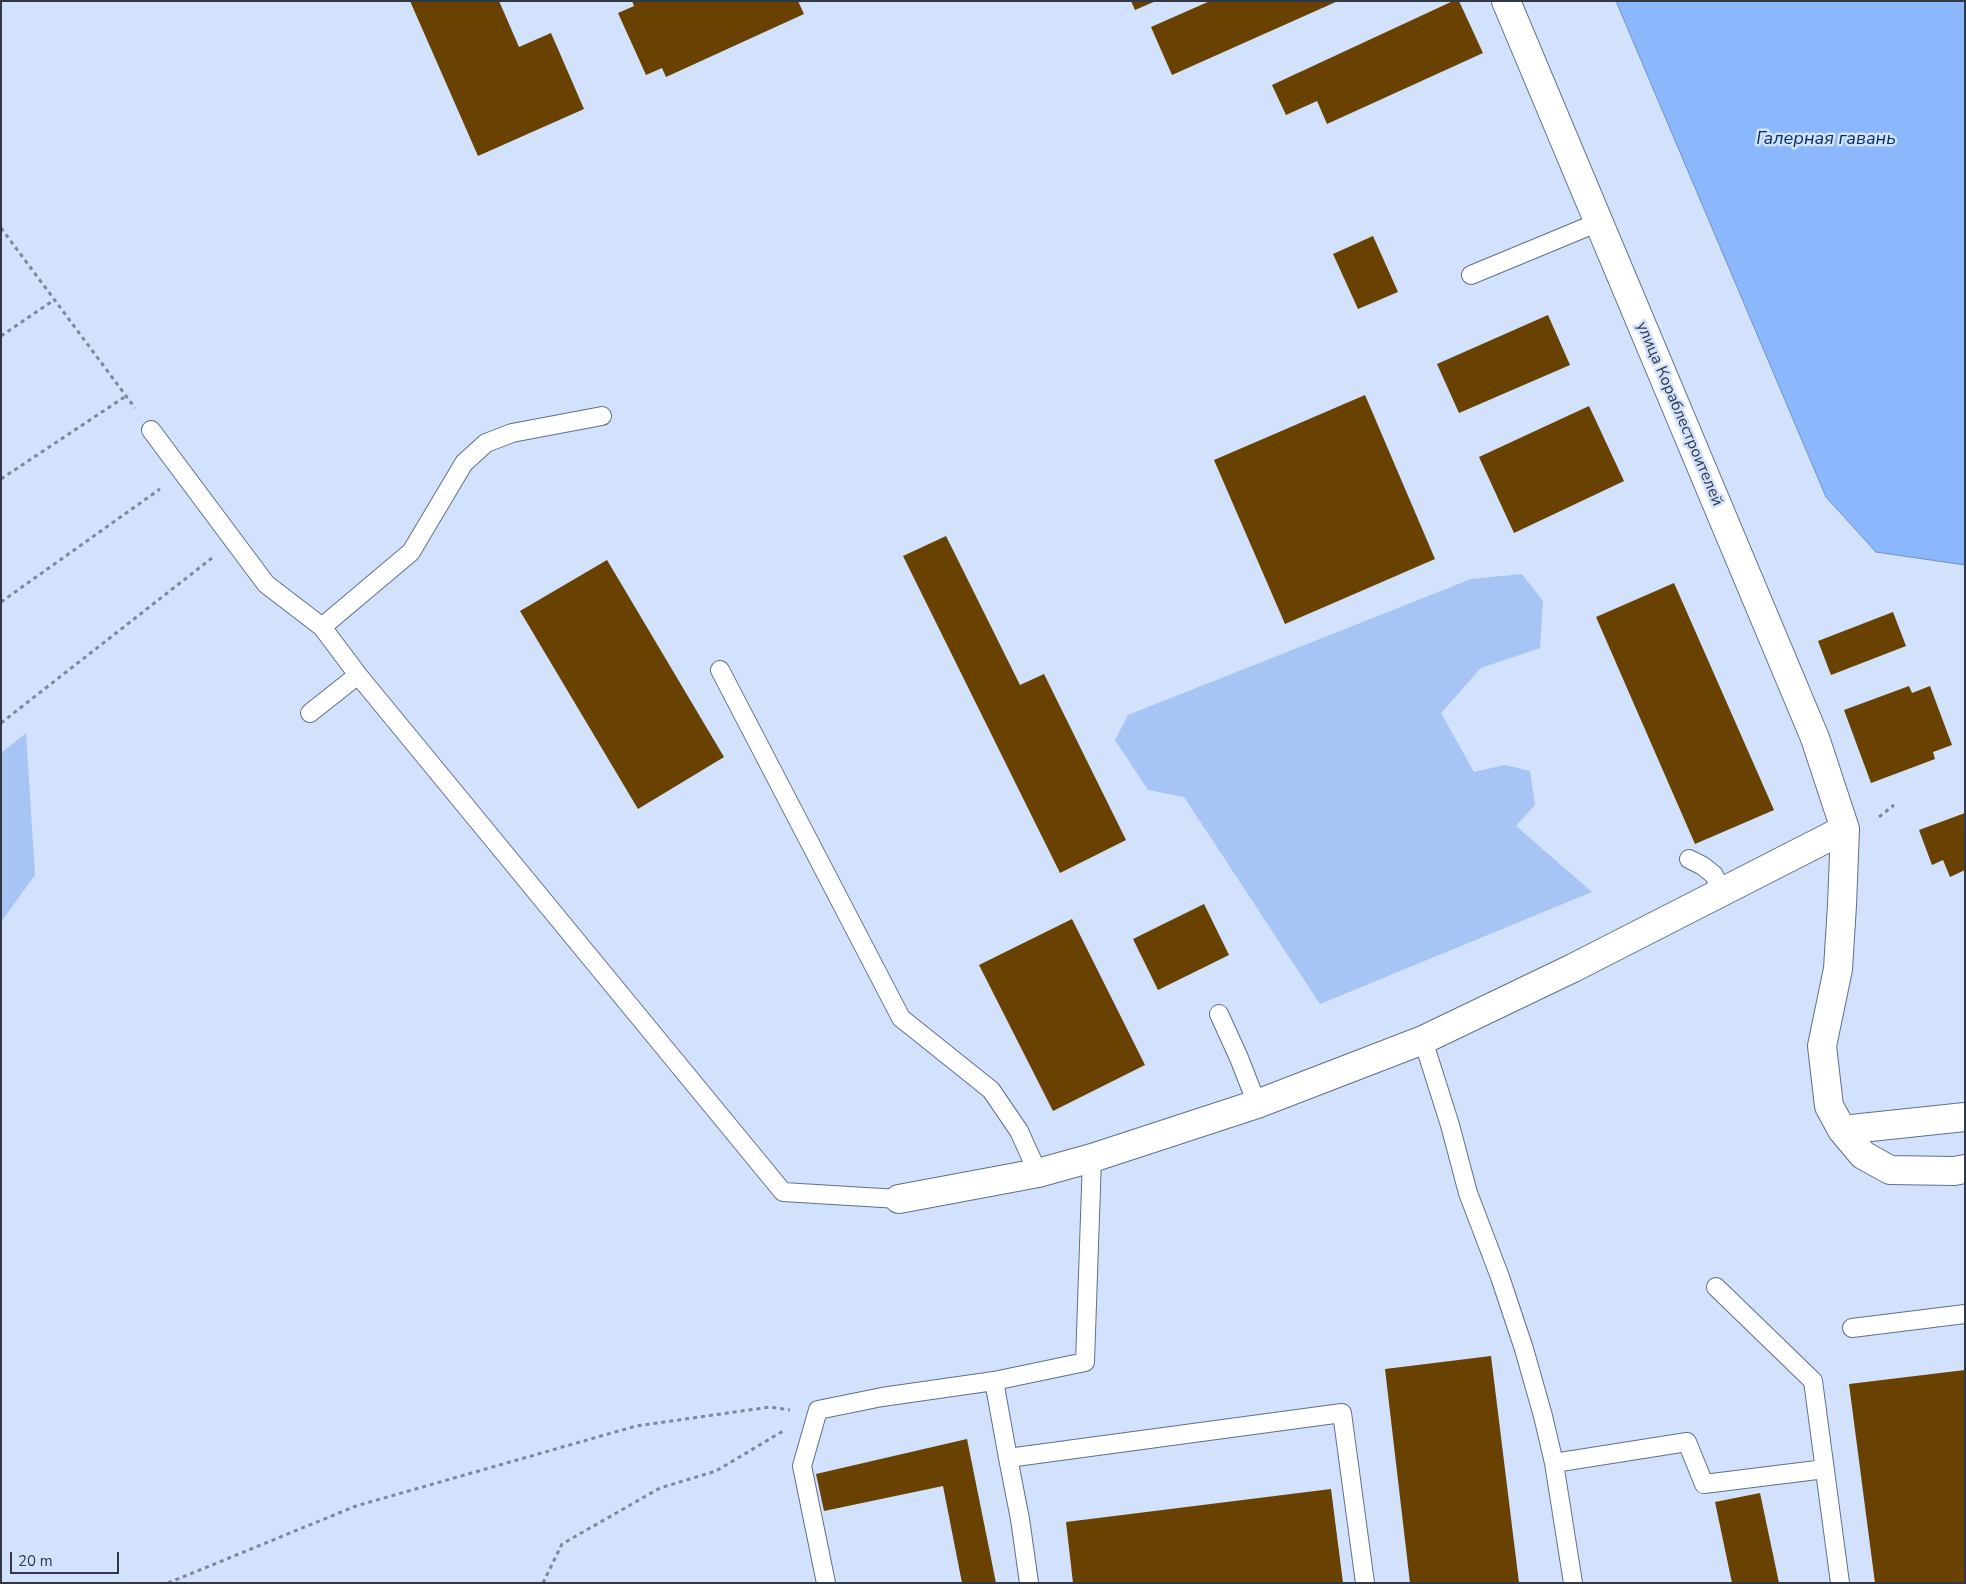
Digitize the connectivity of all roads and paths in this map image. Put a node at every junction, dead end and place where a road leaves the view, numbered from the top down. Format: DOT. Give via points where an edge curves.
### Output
graph roads {
  1 [pos="1506,1"];
  2 [pos="1598,222"];
  3 [pos="1,228"];
  4 [pos="1471,275"];
  5 [pos="54,300"];
  6 [pos="1,336"];
  7 [pos="126,396"];
  8 [pos="602,416"];
  9 [pos="151,430"];
  10 [pos="183,473"];
  11 [pos="1,479"];
  12 [pos="234,541"];
  13 [pos="1,602"];
  14 [pos="322,627"];
  15 [pos="720,670"];
  16 [pos="358,675"];
  17 [pos="310,713"];
  18 [pos="1,723"];
  19 [pos="1894,806"];
  20 [pos="1879,817"];
  21 [pos="1845,829"];
  22 [pos="1689,859"];
  23 [pos="1722,892"];
  24 [pos="1219,1014"];
  25 [pos="1423,1040"];
  26 [pos="1257,1104"];
  27 [pos="1965,1117"];
  28 [pos="1842,1130"];
  29 [pos="1092,1158"];
  30 [pos="1965,1169"];
  31 [pos="1038,1173"];
  32 [pos="899,1199"];
  33 [pos="1716,1287"];
  34 [pos="1965,1314"];
  35 [pos="1852,1328"];
  36 [pos="994,1381"];
  37 [pos="770,1407"];
  38 [pos="818,1410"];
  39 [pos="1008,1458"];
  40 [pos="1554,1463"];
  41 [pos="1825,1469"];
  42 [pos="168,1583"];
  43 [pos="543,1583"];
  44 [pos="826,1583"];
  45 [pos="1029,1583"];
  46 [pos="1364,1583"];
  47 [pos="1573,1583"];
  48 [pos="1840,1583"];
  1 -- 2 [label="street, улица Кораблестроителей"];
  2 -- 4 [label="lane"];
  2 -- 21 [label="street, улица Кораблестроителей" via="1815,738"];
  3 -- 5 [label="path"];
  5 -- 6 [label="path"];
  5 -- 7 [label="path"];
  7 -- 9 [label="path"];
  7 -- 11 [label="path"];
  8 -- 14 [label="lane" via="512,433 486,444 464,463 410,552"];
  9 -- 10 [label="lane"];
  10 -- 12 [label="lane"];
  10 -- 13 [label="path"];
  12 -- 14 [label="lane" via="266,584"];
  12 -- 18 [label="path"];
  14 -- 16 [label="lane"];
  15 -- 31 [label="lane" via="901,1018 991,1090 1019,1131"];
  16 -- 17 [label="lane"];
  16 -- 32 [label="lane" via="783,1192"];
  19 -- 20 [label="path"];
  21 -- 23 [label="street"];
  21 -- 28 [label="street" via="1838,969 1822,1046 1829,1106"];
  22 -- 23 [label="lane" via="1714,875"];
  23 -- 25 [label="street"];
  24 -- 26 [label="lane"];
  25 -- 26 [label="street"];
  25 -- 40 [label="lane" via="1468,1193 1524,1349"];
  26 -- 29 [label="street"];
  27 -- 28 [label="street"];
  28 -- 30 [label="street" via="1863,1155 1890,1170"];
  29 -- 31 [label="street"];
  29 -- 36 [label="lane" via="1085,1362"];
  31 -- 32 [label="street"];
  33 -- 41 [label="lane" via="1813,1381"];
  34 -- 35 [label="lane"];
  36 -- 38 [label="lane"];
  36 -- 39 [label="lane"];
  37 -- 42 [label="path" via="636,1426 356,1506"];
  38 -- 43 [label="path" via="716,1471 660,1488 562,1544"];
  38 -- 44 [label="lane" via="802,1466"];
  39 -- 45 [label="lane"];
  39 -- 46 [label="lane" via="1342,1413"];
  40 -- 41 [label="lane" via="1687,1442 1704,1484"];
  40 -- 47 [label="lane"];
  41 -- 48 [label="lane"];
}
